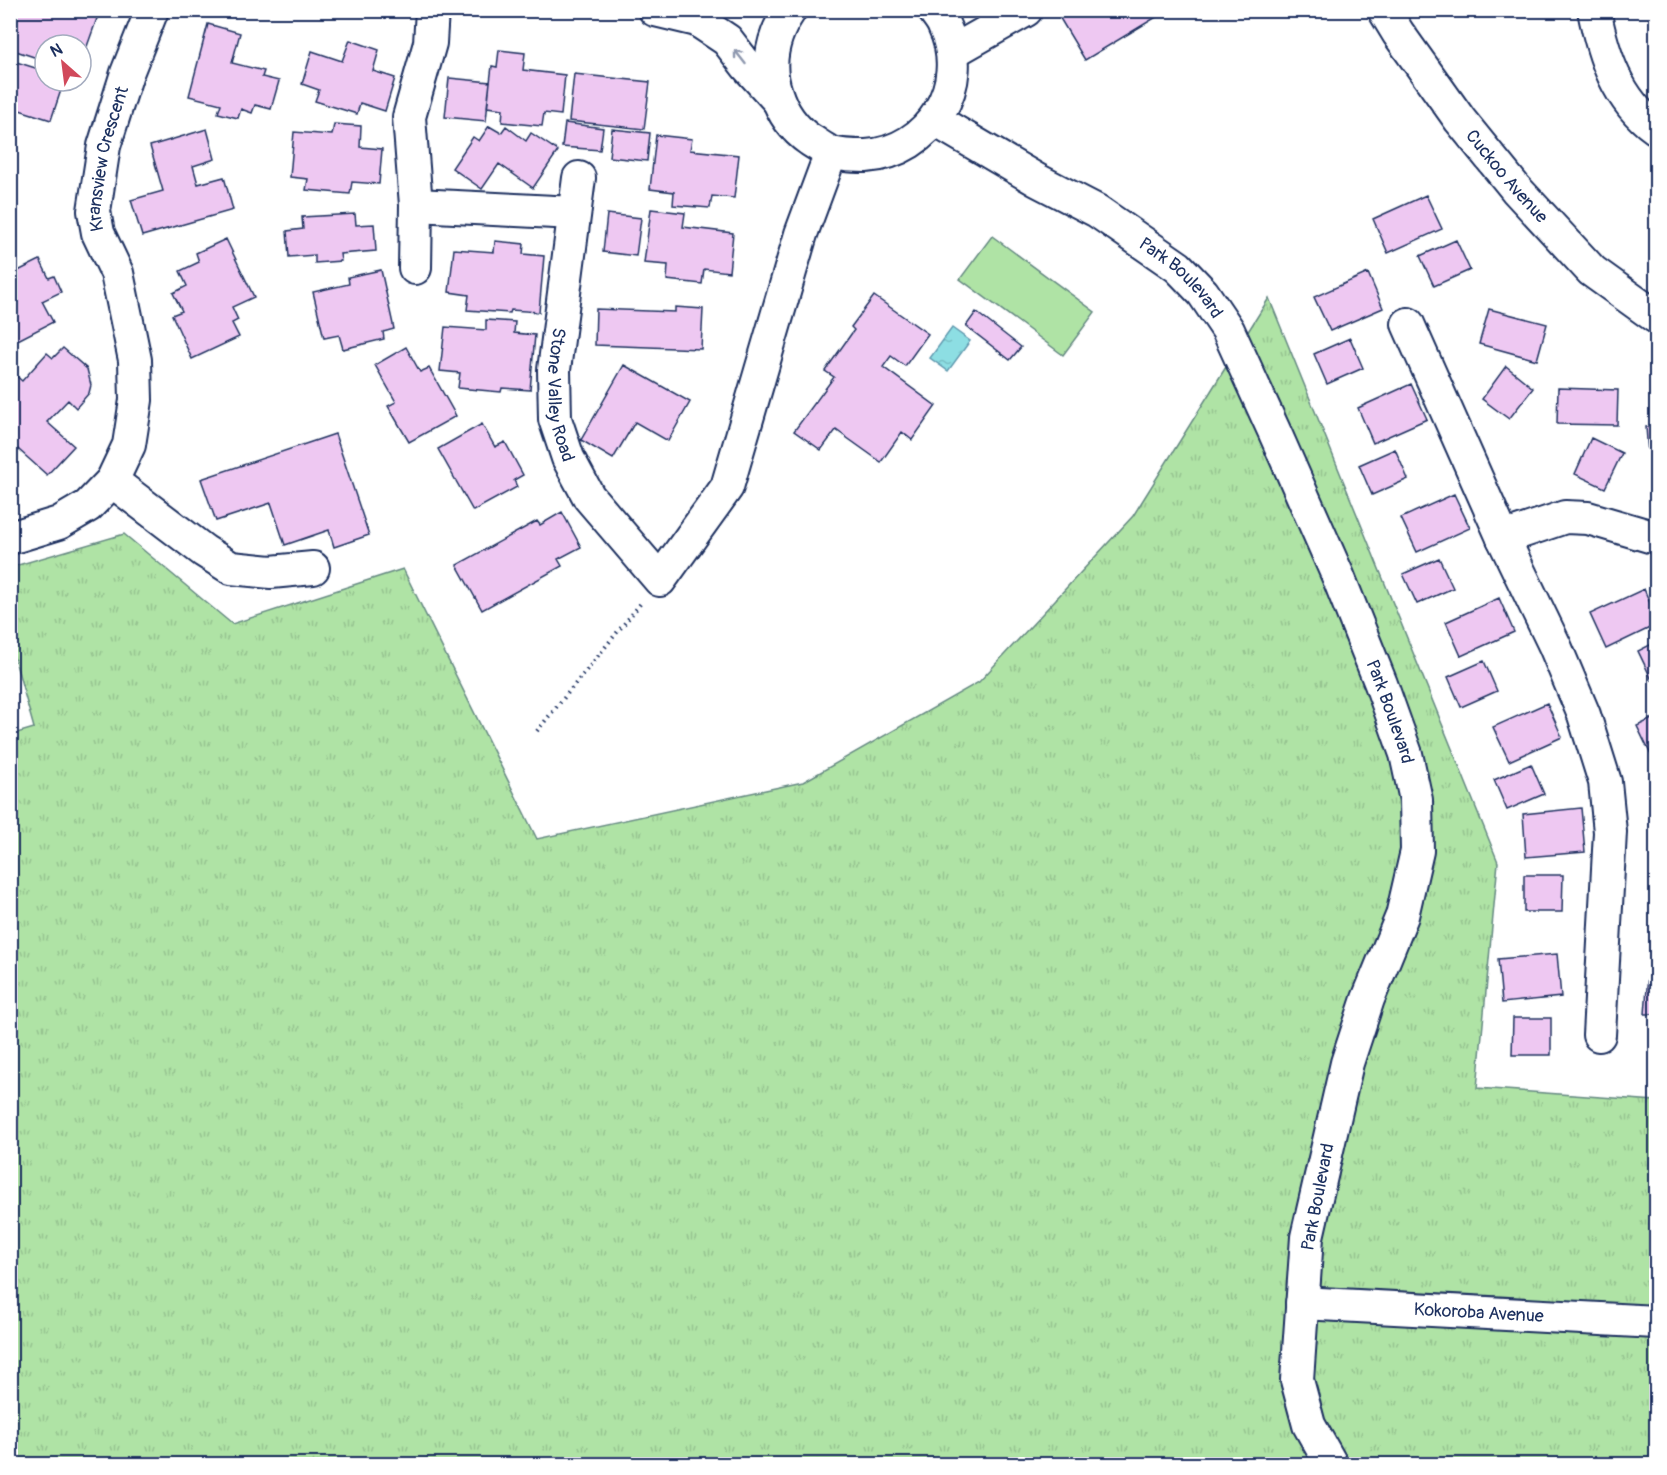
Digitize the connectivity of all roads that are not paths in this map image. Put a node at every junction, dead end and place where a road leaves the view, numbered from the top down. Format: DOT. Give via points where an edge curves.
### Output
graph roads {
  1 [pos="152,10"];
  2 [pos="432,10"];
  3 [pos="655,10"];
  4 [pos="790,10"];
  5 [pos="934,10"];
  6 [pos="1026,10"];
  7 [pos="1384,10"];
  8 [pos="1594,10"];
  9 [pos="952,52"];
  10 [pos="778,101"];
  11 [pos="935,120"];
  12 [pos="1656,128"];
  13 [pos="831,153"];
  14 [pos="579,178"];
  15 [pos="416,205"];
  16 [pos="574,213"];
  17 [pos="415,268"];
  18 [pos="1656,317"];
  19 [pos="1408,324"];
  20 [pos="112,481"];
  21 [pos="10,538"];
  22 [pos="1503,538"];
  23 [pos="1656,538"];
  24 [pos="313,568"];
  25 [pos="1599,1035"];
  26 [pos="1302,1303"];
  27 [pos="1656,1322"];
  28 [pos="1331,1464"];
  1 -- 20 [label="street, Kransview Crescent" via="104,146 94,211 98,233 117,273 135,360 136,400 129,445"];
  2 -- 15 [label="street" via="430,43 409,117"];
  10 -- 3 [label="street, one-way" via="727,40 697,21"];
  4 -- 10 [label="street" via="774,43 771,63"];
  5 -- 9 [label="street"];
  6 -- 9 [label="street"];
  7 -- 18 [label="street, Cuckoo Avenue" via="1461,120 1516,189 1592,272"];
  8 -- 12 [label="street" via="1602,48 1617,82 1640,115"];
  9 -- 11 [label="street" via="952,77"];
  10 -- 13 [label="street" via="802,134"];
  11 -- 13 [label="street" via="908,144 892,151 856,156"];
  11 -- 26 [label="street, Park Boulevard" via="1097,211 1178,267 1203,293 1228,330 1315,525 1406,754 1416,800 1417,851 1402,916 1347,1063 1307,1237"];
  13 -- 16 [label="street, Stone Valley Road" via="801,234 727,487 660,580 589,497 568,458 555,419 554,370"];
  14 -- 16 [label="street, Stone Valley Road"];
  15 -- 16 [label="street"];
  15 -- 17 [label="street"];
  19 -- 22 [label="street"];
  20 -- 21 [label="street, Kransview Crescent" via="88,506 59,523"];
  20 -- 24 [label="street" via="231,568 271,572"];
  22 -- 23 [label="street" via="1565,517 1588,518"];
  22 -- 25 [label="street" via="1584,715 1605,782 1610,832"];
  26 -- 27 [label="street, Kokoroba Avenue"];
  26 -- 28 [label="street, Park Boulevard" via="1297,1380 1309,1425"];
}
